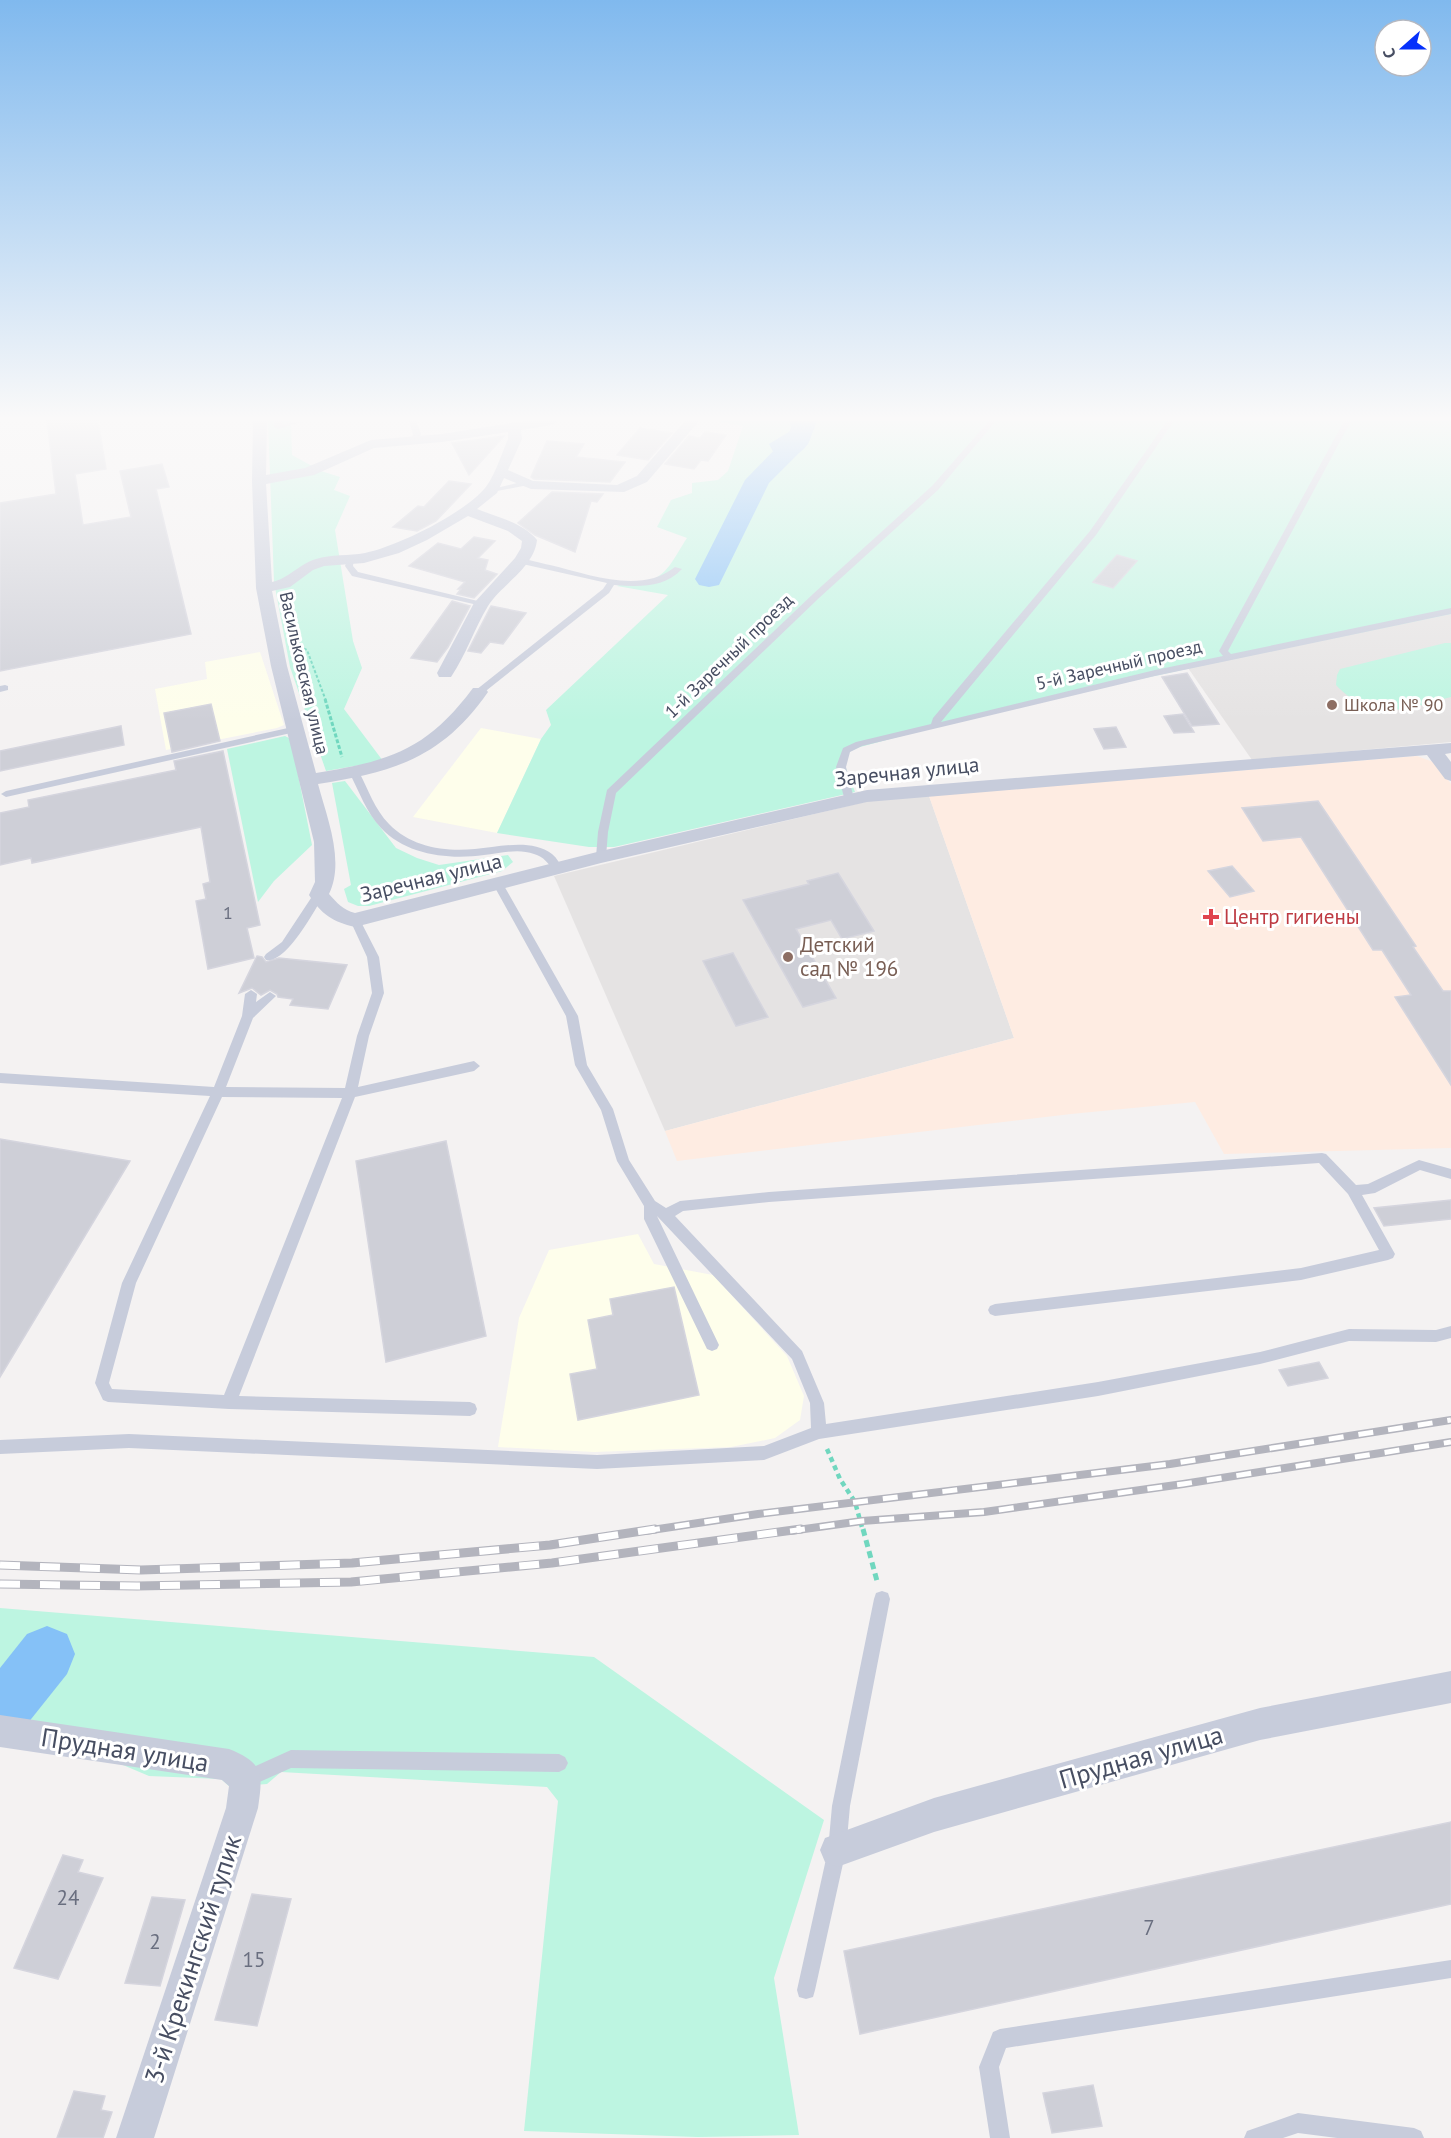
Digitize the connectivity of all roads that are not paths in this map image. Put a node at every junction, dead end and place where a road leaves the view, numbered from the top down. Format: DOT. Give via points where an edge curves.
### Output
graph roads {
  1 [pos="261,521"];
  2 [pos="449,521"];
  3 [pos="495,521"];
  4 [pos="899,521"];
  5 [pos="1102,521"];
  6 [pos="1294,521"];
  7 [pos="351,560"];
  8 [pos="521,561"];
  9 [pos="678,569"];
  10 [pos="612,582"];
  11 [pos="264,588"];
  12 [pos="482,603"];
  13 [pos="1451,611"];
  14 [pos="1228,657"];
  15 [pos="445,674"];
  16 [pos="479,692"];
  17 [pos="936,725"];
  18 [pos="297,729"];
  19 [pos="1442,749"];
  20 [pos="354,772"];
  21 [pos="1451,775"];
  22 [pos="310,780"];
  23 [pos="6,794"];
  24 [pos="849,799"];
  25 [pos="601,857"];
  26 [pos="558,869"];
  27 [pos="498,885"];
  28 [pos="319,895"];
  29 [pos="355,920"];
  30 [pos="286,945"];
  31 [pos="270,957"];
  32 [pos="286,959"];
  33 [pos="251,994"];
  34 [pos="270,996"];
  35 [pos="248,1016"];
  36 [pos="474,1066"];
  37 [pos="0,1078"];
  38 [pos="218,1092"];
  39 [pos="350,1093"];
  40 [pos="1451,1174"];
  41 [pos="1353,1190"];
  42 [pos="650,1205"];
  43 [pos="666,1215"];
  44 [pos="995,1311"];
  45 [pos="1451,1332"];
  46 [pos="712,1345"];
  47 [pos="229,1402"];
  48 [pos="470,1409"];
  49 [pos="819,1432"];
  50 [pos="0,1447"];
  51 [pos="882,1599"];
  52 [pos="1451,1687"];
  53 [pos="0,1731"];
  54 [pos="559,1763"];
  55 [pos="246,1779"];
  56 [pos="837,1850"];
  57 [pos="1451,1969"];
  58 [pos="806,1990"];
  59 [pos="135,2138"];
  60 [pos="1000,2138"];
  61 [pos="1254,2138"];
  62 [pos="1414,2138"];
  1 -- 11 [label="street, Васильковская улица"];
  2 -- 7 [label="street" via="394,550"];
  3 -- 8 [label="street" via="530,540"];
  4 -- 25 [label="lane, 1-й Заречный проезд" via="611,792"];
  5 -- 17 [label="lane" via="936,720"];
  6 -- 14 [label="lane" via="1223,651"];
  7 -- 11 [label="street" via="308,567 284,584"];
  7 -- 12 [label="lane" via="349,566 355,574"];
  8 -- 10 [label="lane"];
  8 -- 12 [label="street"];
  9 -- 10 [label="lane" via="654,583"];
  10 -- 16 [label="lane" via="606,591"];
  11 -- 18 [label="street, Васильковская улица" via="279,666"];
  12 -- 15 [label="street"];
  13 -- 14 [label="lane, 5-й Заречный проезд"];
  14 -- 17 [label="lane, 5-й Заречный проезд"];
  16 -- 20 [label="street" via="466,711 417,750 397,761"];
  17 -- 24 [label="lane, 5-й Заречный проезд" via="846,750 841,767"];
  18 -- 22 [label="street, Васильковская улица"];
  18 -- 23 [label="lane"];
  19 -- 21 [label="street"];
  19 -- 24 [label="street, Заречная улица"];
  20 -- 22 [label="street"];
  20 -- 26 [label="lane" via="388,830 409,843 439,853 470,854 522,847 547,855"];
  22 -- 28 [label="street, Васильковская улица" via="324,842 325,882"];
  24 -- 25 [label="street, Заречная улица"];
  25 -- 26 [label="street, Заречная улица"];
  26 -- 27 [label="street, Заречная улица"];
  27 -- 29 [label="street, Заречная улица"];
  27 -- 42 [label="lane" via="572,1016 581,1065 606,1109 623,1161"];
  28 -- 29 [label="street, Заречная улица" via="340,917"];
  28 -- 30 [label="lane"];
  29 -- 39 [label="lane" via="373,957 378,993"];
  30 -- 31 [label="lane"];
  30 -- 32 [label="lane"];
  33 -- 35 [label="lane"];
  34 -- 35 [label="lane"];
  35 -- 38 [label="lane"];
  36 -- 39 [label="lane"];
  37 -- 38 [label="lane"];
  38 -- 39 [label="lane"];
  38 -- 47 [label="lane" via="129,1283 102,1383 108,1395"];
  39 -- 47 [label="lane"];
  40 -- 41 [label="lane" via="1419,1165 1370,1189"];
  41 -- 43 [label="lane" via="1322,1158 769,1197 680,1206"];
  41 -- 44 [label="lane" via="1388,1254 1301,1274"];
  42 -- 43 [label="lane"];
  42 -- 46 [label="lane" via="651,1219"];
  43 -- 49 [label="lane" via="797,1355 817,1403"];
  45 -- 49 [label="lane" via="1436,1336 1349,1335 1260,1358 1098,1389"];
  47 -- 48 [label="lane"];
  49 -- 50 [label="lane" via="764,1453 597,1462 129,1441"];
  51 -- 56 [label="lane" via="841,1806"];
  52 -- 56 [label="street, Прудная улица" via="1260,1724 934,1815"];
  53 -- 55 [label="street, Прудная улица" via="230,1765"];
  54 -- 55 [label="lane" via="291,1759"];
  55 -- 59 [label="street, 3-й Крекингский тупик" via="242,1808"];
  56 -- 58 [label="lane"];
  57 -- 60 [label="lane" via="1000,2039 989,2067"];
  61 -- 62 [label="lane" via="1298,2123"];
}
